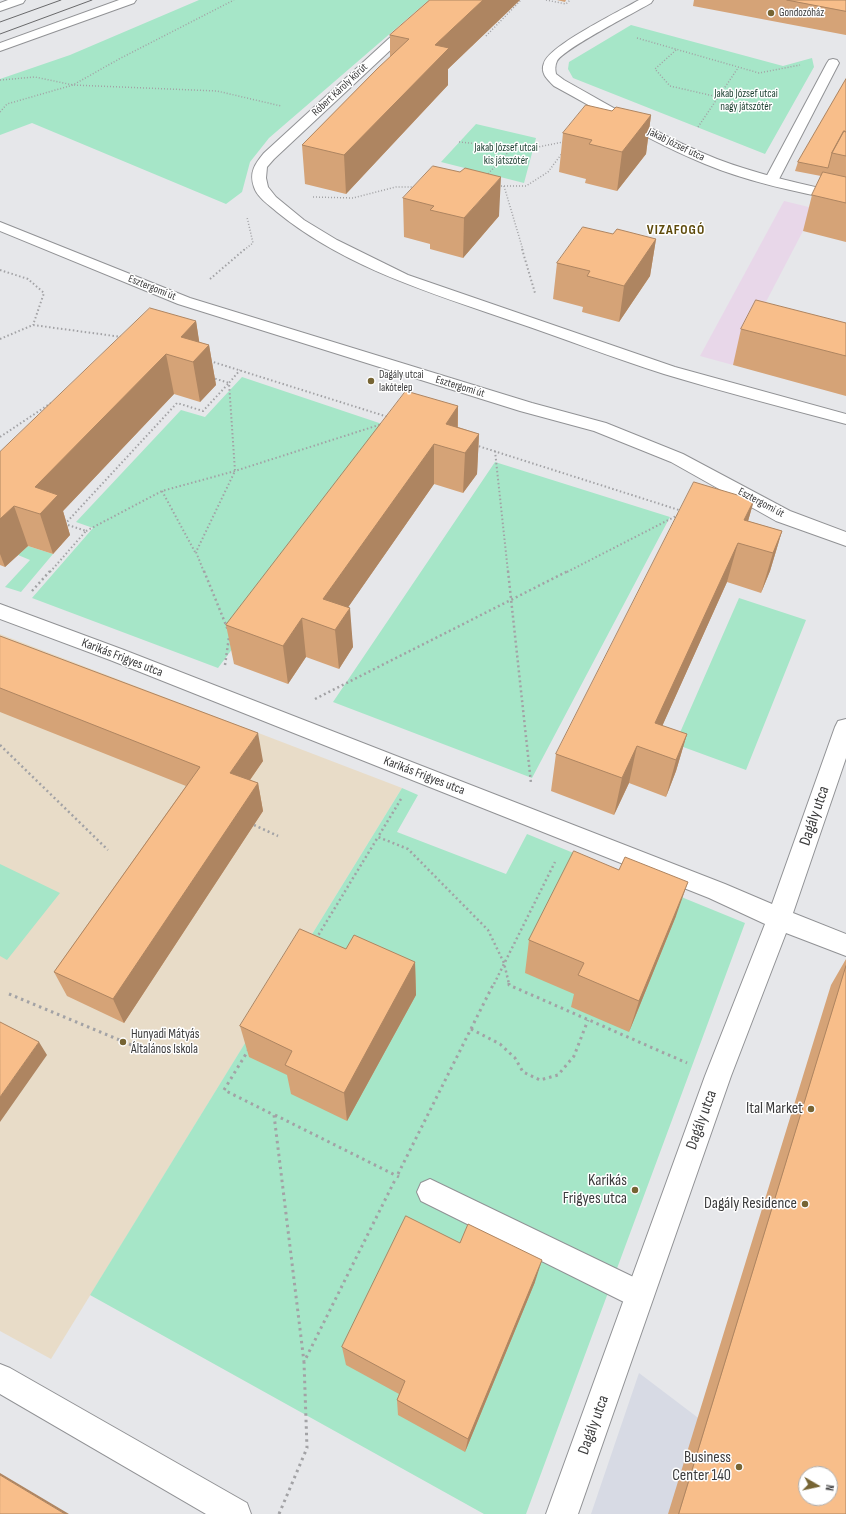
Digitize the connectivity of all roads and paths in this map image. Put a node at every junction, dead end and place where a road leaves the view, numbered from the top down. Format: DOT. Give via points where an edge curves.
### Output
graph roads {
  1 [pos="19,0"];
  2 [pos="130,0"];
  3 [pos="234,0"];
  4 [pos="438,0"];
  5 [pos="521,0"];
  6 [pos="546,0"];
  7 [pos="570,0"];
  8 [pos="647,0"];
  9 [pos="0,7"];
  10 [pos="601,27"];
  11 [pos="486,36"];
  12 [pos="0,47"];
  13 [pos="676,50"];
  14 [pos="833,63"];
  15 [pos="738,68"];
  16 [pos="0,80"];
  17 [pos="73,85"];
  18 [pos="718,98"];
  19 [pos="0,112"];
  20 [pos="315,113"];
  21 [pos="459,142"];
  22 [pos="564,142"];
  23 [pos="566,146"];
  24 [pos="678,146"];
  25 [pos="513,147"];
  26 [pos="483,180"];
  27 [pos="770,181"];
  28 [pos="497,185"];
  29 [pos="504,186"];
  30 [pos="419,187"];
  31 [pos="846,198"];
  32 [pos="271,200"];
  33 [pos="0,226"];
  34 [pos="0,270"];
  35 [pos="184,301"];
  36 [pos="33,325"];
  37 [pos="545,329"];
  38 [pos="124,337"];
  39 [pos="0,339"];
  40 [pos="209,360"];
  41 [pos="216,363"];
  42 [pos="212,367"];
  43 [pos="240,370"];
  44 [pos="210,377"];
  45 [pos="229,383"];
  46 [pos="53,402"];
  47 [pos="389,418"];
  48 [pos="846,419"];
  49 [pos="389,422"];
  50 [pos="0,437"];
  51 [pos="472,444"];
  52 [pos="495,451"];
  53 [pos="235,471"];
  54 [pos="162,491"];
  55 [pos="86,531"];
  56 [pos="846,538"];
  57 [pos="196,552"];
  58 [pos="511,600"];
  59 [pos="5,613"];
  60 [pos="208,691"];
  61 [pos="278,719"];
  62 [pos="846,727"];
  63 [pos="0,745"];
  64 [pos="416,773"];
  65 [pos="535,820"];
  66 [pos="254,825"];
  67 [pos="278,836"];
  68 [pos="378,837"];
  69 [pos="108,850"];
  70 [pos="779,919"];
  71 [pos="313,944"];
  72 [pos="846,945"];
  73 [pos="9,994"];
  74 [pos="588,1020"];
  75 [pos="471,1029"];
  76 [pos="252,1044"];
  77 [pos="141,1049"];
  78 [pos="718,1076"];
  79 [pos="274,1115"];
  80 [pos="397,1176"];
  81 [pos="430,1192"];
  82 [pos="640,1295"];
  83 [pos="304,1362"];
  84 [pos="0,1378"];
  85 [pos="236,1514"];
  86 [pos="562,1514"];
  1 -- 9 [label="street"];
  2 -- 12 [label="street"];
  3 -- 17 [label="path"];
  4 -- 20 [label="lane, Róbert Károly körút"];
  5 -- 11 [label="path"];
  6 -- 7 [label="path" via="566,4"];
  8 -- 10 [label="street, Jakab József utca"];
  10 -- 13 [label="path"];
  10 -- 24 [label="street, Jakab József utca" via="563,49 551,60 550,75 559,83"];
  13 -- 15 [label="path"];
  13 -- 18 [label="path" via="655,69 670,86"];
  14 -- 15 [label="path" via="813,63 759,73"];
  14 -- 27 [label="lane"];
  15 -- 18 [label="path"];
  16 -- 17 [label="path" via="35,77"];
  17 -- 19 [label="path" via="7,104"];
  17 -- 20 [label="path" via="217,91"];
  18 -- 24 [label="path" via="697,127"];
  20 -- 32 [label="lane, Róbert Károly körút" via="260,167 258,178 261,188"];
  21 -- 25 [label="path"];
  22 -- 25 [label="path" via="533,148"];
  23 -- 29 [label="path" via="548,172 526,186"];
  24 -- 27 [label="street, Jakab József utca" via="705,160"];
  25 -- 26 [label="path"];
  27 -- 31 [label="street, Jakab József utca"];
  28 -- 29 [label="path"];
  29 -- 37 [label="path"];
  30 -- 32 [label="path" via="396,187 353,198 295,196"];
  32 -- 35 [label="path" via="247,216 253,244"];
  32 -- 37 [label="lane" via="298,223 403,278 507,313"];
  33 -- 35 [label="street, Esztergomi út"];
  34 -- 36 [label="path" via="28,279 44,293"];
  35 -- 56 [label="street, Esztergomi út" via="526,407 600,427 677,458 783,516"];
  36 -- 38 [label="path"];
  36 -- 39 [label="path"];
  37 -- 48 [label="lane" via="669,370"];
  40 -- 41 [label="path"];
  41 -- 42 [label="path"];
  41 -- 43 [label="path"];
  43 -- 45 [label="path"];
  43 -- 47 [label="path"];
  44 -- 45 [label="path"];
  45 -- 53 [label="path"];
  45 -- 55 [label="path" via="203,411 177,403 65,524"];
  46 -- 50 [label="path"];
  49 -- 53 [label="path"];
  51 -- 52 [label="path"];
  52 -- 58 [label="path"];
  52 -- 58 [label="path" via="684,512"];
  53 -- 54 [label="path"];
  53 -- 57 [label="path"];
  54 -- 55 [label="path"];
  54 -- 57 [label="path"];
  55 -- 59 [label="path"];
  57 -- 60 [label="path" via="230,635 225,668"];
  58 -- 61 [label="path"];
  58 -- 65 [label="path"];
  59 -- 60 [label="street, Karikás Frigyes utca"];
  60 -- 61 [label="street, Karikás Frigyes utca"];
  61 -- 64 [label="street, Karikás Frigyes utca"];
  62 -- 70 [label="street, Dagály utca"];
  63 -- 69 [label="path"];
  64 -- 65 [label="street, Karikás Frigyes utca"];
  64 -- 68 [label="path"];
  65 -- 70 [label="street, Karikás Frigyes utca" via="717,891"];
  66 -- 67 [label="path"];
  68 -- 71 [label="path"];
  68 -- 74 [label="path" via="408,850 488,930 504,963 509,985"];
  70 -- 72 [label="street, Karikás Frigyes utca"];
  70 -- 78 [label="street, Dagály utca"];
  73 -- 77 [label="path"];
  74 -- 75 [label="path" via="574,1056 558,1075 540,1080 523,1072 500,1044"];
  74 -- 78 [label="path"];
  76 -- 79 [label="path" via="224,1090"];
  78 -- 82 [label="street, Dagály utca"];
  79 -- 80 [label="path"];
  79 -- 83 [label="path"];
  81 -- 82 [label="lane"];
  82 -- 86 [label="street, Dagály utca"];
  84 -- 85 [label="lane"];
}
